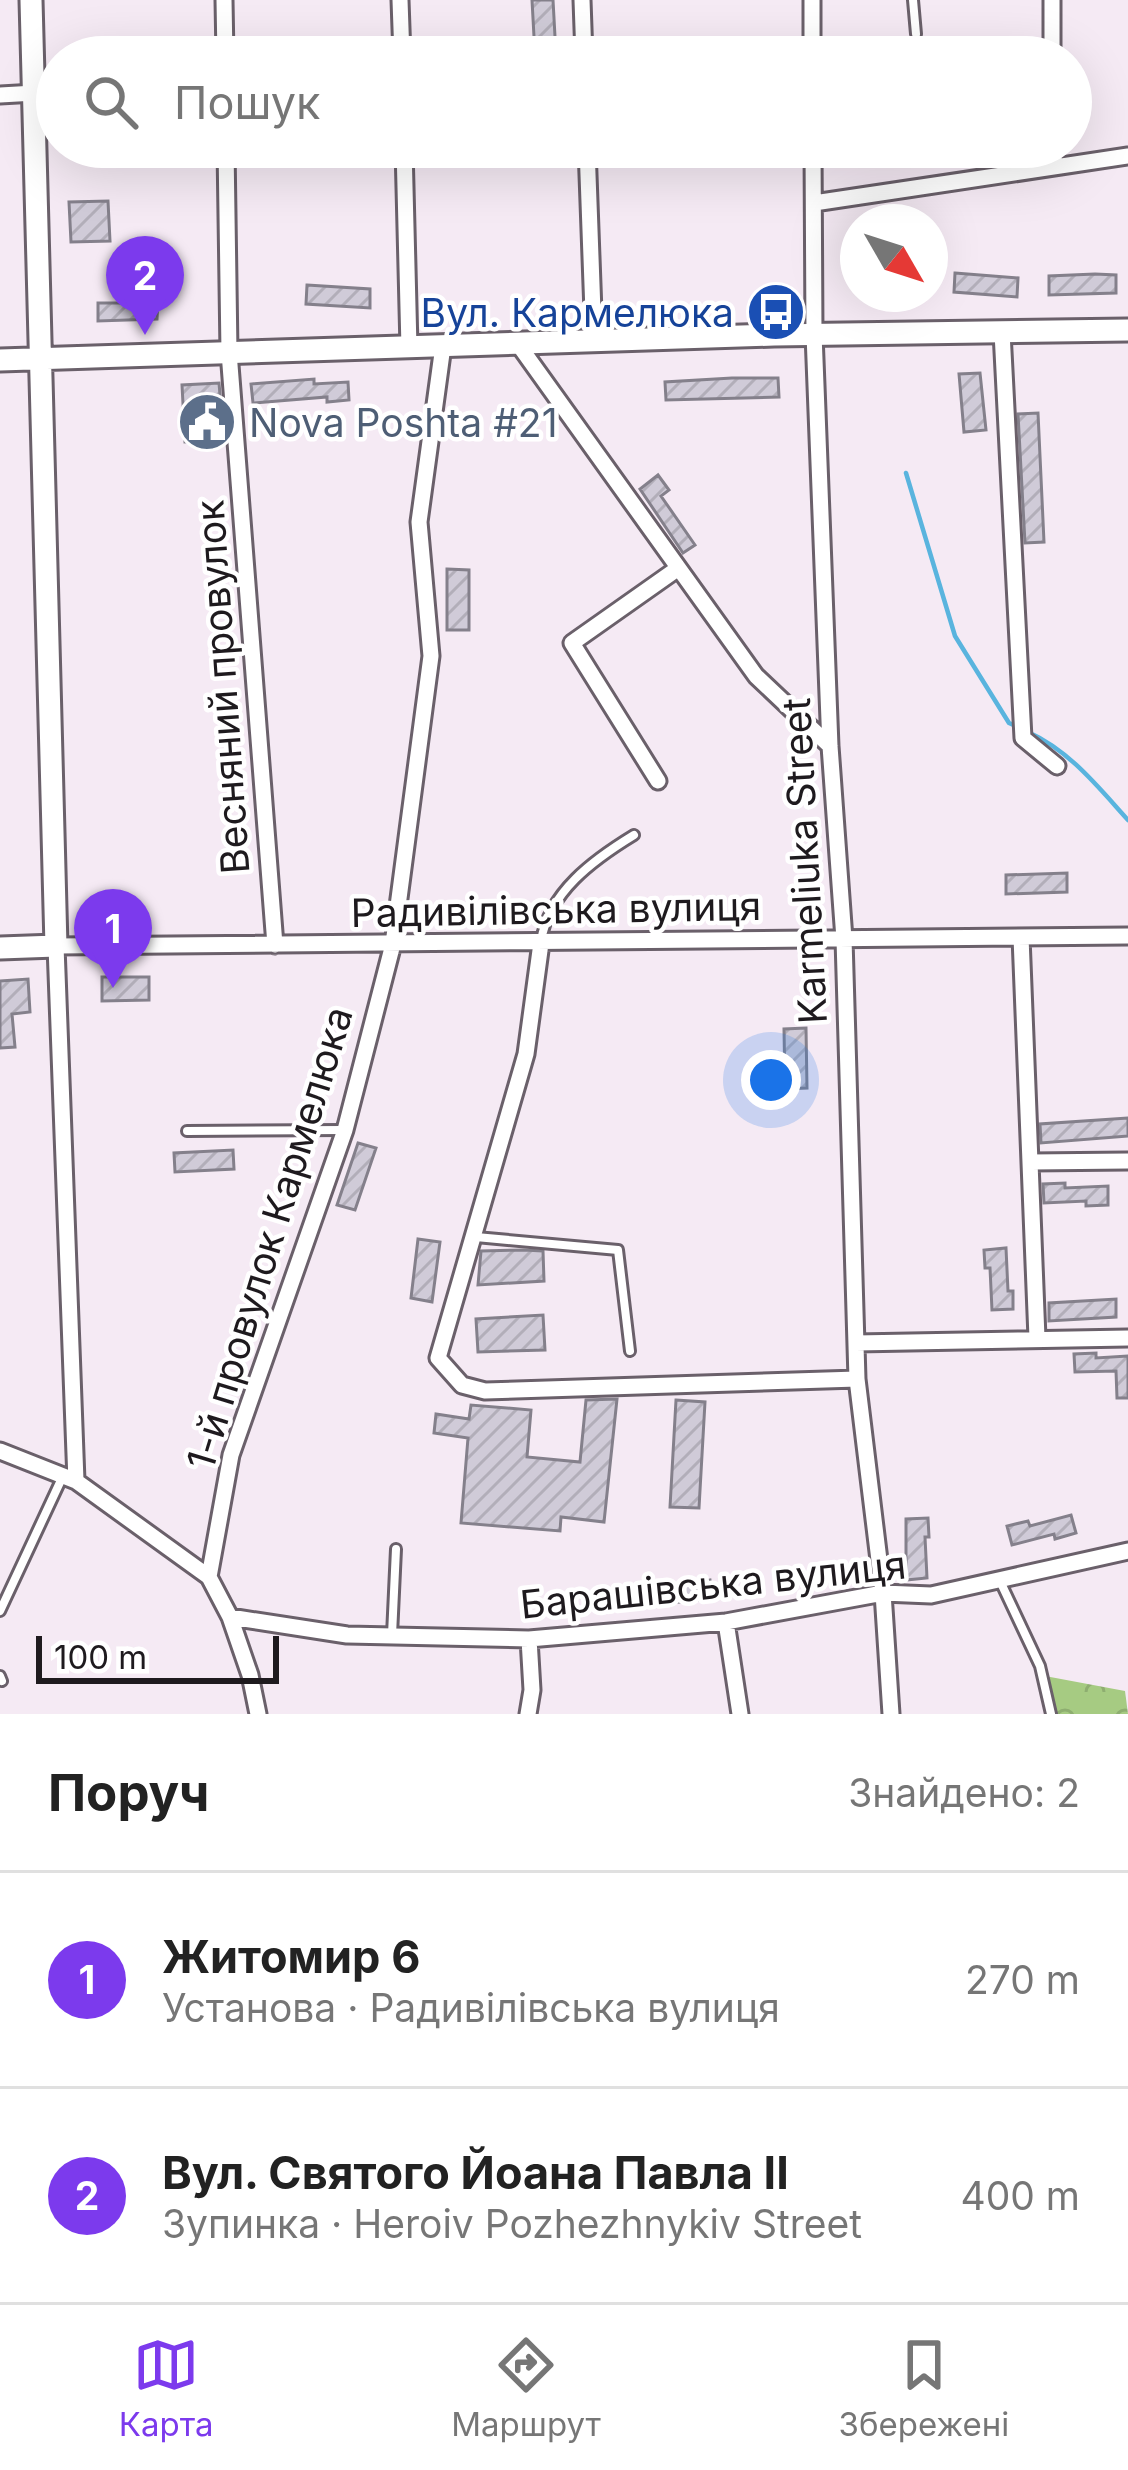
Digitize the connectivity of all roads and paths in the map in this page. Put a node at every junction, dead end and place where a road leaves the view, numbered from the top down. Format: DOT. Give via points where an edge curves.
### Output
graph roads {
  1 [pos="31,0"];
  2 [pos="224,0"];
  3 [pos="400,0"];
  4 [pos="582,0"];
  5 [pos="812,0"];
  6 [pos="913,0"];
  7 [pos="1052,0"];
  8 [pos="916,34"];
  9 [pos="225,36"];
  10 [pos="401,36"];
  11 [pos="583,36"];
  12 [pos="812,36"];
  13 [pos="1052,36"];
  14 [pos="35,93"];
  15 [pos="0,95"];
  16 [pos="36,137"];
  17 [pos="1128,156"];
  18 [pos="1092,161"];
  19 [pos="37,168"];
  20 [pos="226,168"];
  21 [pos="405,168"];
  22 [pos="588,168"];
  23 [pos="813,168"];
  24 [pos="1041,168"];
  25 [pos="814,202"];
  26 [pos="1128,330"];
  27 [pos="1002,332"];
  28 [pos="814,334"];
  29 [pos="594,340"];
  30 [pos="518,344"];
  31 [pos="443,346"];
  32 [pos="409,348"];
  33 [pos="230,352"];
  34 [pos="41,359"];
  35 [pos="0,360"];
  36 [pos="676,569"];
  37 [pos="830,746"];
  38 [pos="1057,766"];
  39 [pos="658,781"];
  40 [pos="634,835"];
  41 [pos="1128,936"];
  42 [pos="1021,937"];
  43 [pos="844,938"];
  44 [pos="541,943"];
  45 [pos="393,944"];
  46 [pos="275,945"];
  47 [pos="56,946"];
  48 [pos="0,948"];
  49 [pos="345,1130"];
  50 [pos="187,1131"];
  51 [pos="1128,1161"];
  52 [pos="1031,1162"];
  53 [pos="474,1236"];
  54 [pos="1037,1337"];
  55 [pos="1128,1338"];
  56 [pos="856,1343"];
  57 [pos="630,1351"];
  58 [pos="856,1379"];
  59 [pos="0,1451"];
  60 [pos="69,1479"];
  61 [pos="396,1549"];
  62 [pos="1128,1551"];
  63 [pos="209,1577"];
  64 [pos="1000,1580"];
  65 [pos="883,1593"];
  66 [pos="0,1611"];
  67 [pos="230,1617"];
  68 [pos="726,1622"];
  69 [pos="392,1636"];
  70 [pos="529,1640"];
  71 [pos="258,1714"];
  72 [pos="528,1714"];
  73 [pos="740,1714"];
  74 [pos="891,1714"];
  75 [pos="1051,1714"];
  1 -- 14 [label="street"];
  2 -- 9 [label="street"];
  3 -- 10 [label="street"];
  4 -- 11 [label="street"];
  5 -- 12 [label="street"];
  6 -- 8 [label="lane"];
  7 -- 13 [label="street"];
  14 -- 15 [label="street"];
  14 -- 16 [label="street"];
  17 -- 18 [label="street"];
  19 -- 34 [label="street"];
  20 -- 33 [label="street, Весняний провулок"];
  21 -- 32 [label="street"];
  22 -- 29 [label="street"];
  23 -- 25 [label="street, Karmeliuka Street"];
  24 -- 25 [label="street"];
  25 -- 28 [label="street, Karmeliuka Street"];
  26 -- 27 [label="street"];
  27 -- 28 [label="street"];
  27 -- 38 [label="street" via="1023,738"];
  28 -- 29 [label="street"];
  28 -- 37 [label="street, Karmeliuka Street"];
  29 -- 30 [label="street"];
  30 -- 31 [label="street"];
  30 -- 36 [label="street"];
  31 -- 32 [label="street"];
  31 -- 45 [label="street, 1-й провулок Кармелюка" via="419,522 431,656"];
  32 -- 33 [label="street"];
  33 -- 34 [label="street"];
  33 -- 46 [label="street, Весняний провулок"];
  34 -- 35 [label="street"];
  34 -- 47 [label="street"];
  36 -- 37 [label="street" via="756,676"];
  36 -- 39 [label="street" via="572,644"];
  37 -- 43 [label="street, Karmeliuka Street"];
  40 -- 44 [label="lane" via="564,890 545,916"];
  41 -- 42 [label="street, Радивілівська вулиця"];
  42 -- 43 [label="street, Радивілівська вулиця"];
  42 -- 52 [label="street"];
  43 -- 44 [label="street, Радивілівська вулиця"];
  43 -- 56 [label="street, Karmeliuka Street"];
  44 -- 45 [label="street, Радивілівська вулиця"];
  44 -- 53 [label="street" via="526,1054"];
  45 -- 46 [label="street, Радивілівська вулиця"];
  45 -- 49 [label="street, 1-й провулок Кармелюка"];
  46 -- 47 [label="street, Радивілівська вулиця"];
  47 -- 48 [label="street"];
  47 -- 60 [label="street"];
  49 -- 50 [label="lane"];
  49 -- 63 [label="street, 1-й провулок Кармелюка" via="231,1455"];
  51 -- 52 [label="street"];
  52 -- 54 [label="street"];
  53 -- 57 [label="lane" via="618,1250"];
  53 -- 58 [label="street" via="438,1358 462,1385 485,1391"];
  54 -- 55 [label="street"];
  54 -- 56 [label="street"];
  56 -- 58 [label="street, Karmeliuka Street"];
  58 -- 65 [label="street, Karmeliuka Street"];
  59 -- 60 [label="street"];
  60 -- 63 [label="street"];
  60 -- 66 [label="lane"];
  61 -- 69 [label="lane"];
  62 -- 64 [label="street, Барашівська вулиця"];
  63 -- 67 [label="street"];
  64 -- 65 [label="street, Барашівська вулиця" via="931,1595"];
  64 -- 75 [label="lane" via="1040,1666"];
  65 -- 68 [label="street, Барашівська вулиця"];
  65 -- 74 [label="street, Karmeliuka Street"];
  67 -- 69 [label="street, Барашівська вулиця"];
  67 -- 71 [label="street"];
  68 -- 70 [label="street, Барашівська вулиця"];
  68 -- 73 [label="street"];
  69 -- 70 [label="street, Барашівська вулиця"];
  70 -- 72 [label="street"];
}
